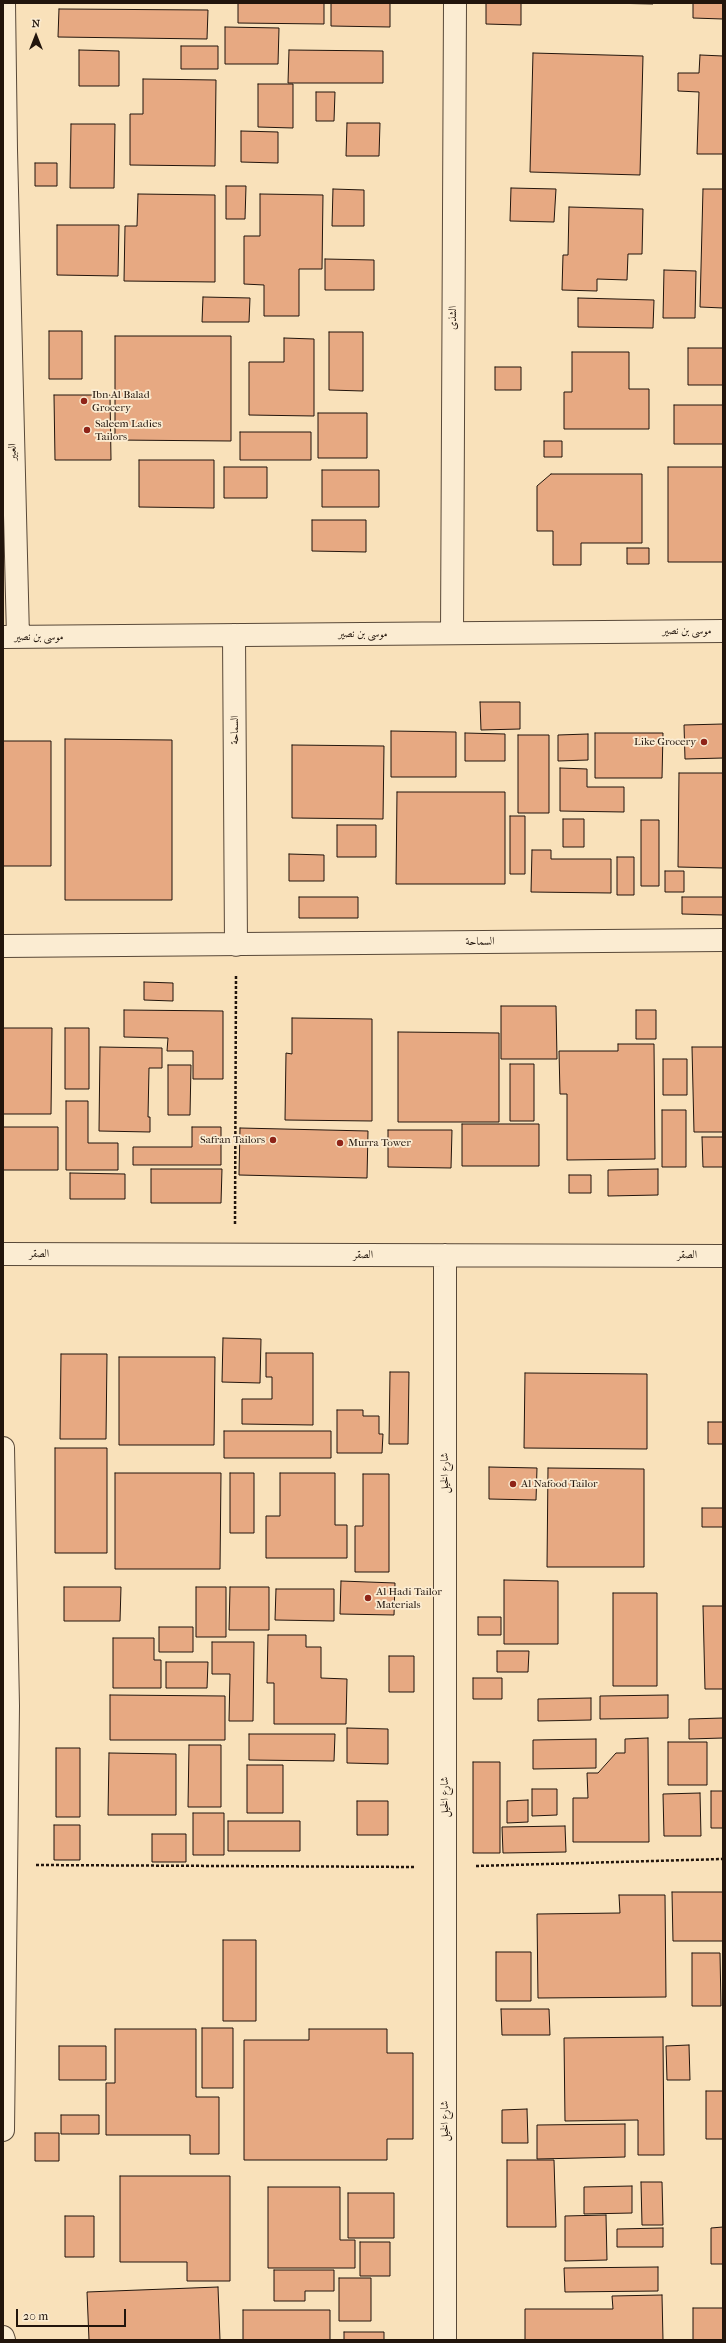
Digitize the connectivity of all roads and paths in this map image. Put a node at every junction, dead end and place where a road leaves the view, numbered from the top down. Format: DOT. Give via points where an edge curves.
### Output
graph roads {
  1 [pos="4,3"];
  2 [pos="454,3"];
  3 [pos="4,150"];
  4 [pos="723,631"];
  5 [pos="452,633"];
  6 [pos="234,635"];
  7 [pos="11,637"];
  8 [pos="723,940"];
  9 [pos="236,945"];
  10 [pos="3,946"];
  11 [pos="3,1254"];
  12 [pos="235,1254"];
  13 [pos="445,1255"];
  14 [pos="723,1256"];
  15 [pos="3,1448"];
  16 [pos="6,1706"];
  17 [pos="723,1859"];
  18 [pos="5,1865"];
  19 [pos="444,1867"];
  20 [pos="3,2130"];
  21 [pos="3,2337"];
  22 [pos="4,2340"];
  23 [pos="445,2340"];
  1 -- 3 [label="street, العبير"];
  2 -- 5 [label="street, الشذى"];
  3 -- 7 [label="street, العبير"];
  4 -- 5 [label="street, موسى بن نصير"];
  5 -- 6 [label="street, موسى بن نصير"];
  6 -- 7 [label="street, موسى بن نصير"];
  6 -- 9 [label="street, السماحة"];
  8 -- 9 [label="street, السماحة"];
  9 -- 10 [label="street, السماحة"];
  9 -- 12 [label="path"];
  11 -- 12 [label="street, الصقر"];
  12 -- 13 [label="street, الصقر"];
  13 -- 14 [label="street, الصقر"];
  13 -- 19 [label="street, شارع الخيل"];
  15 -- 16 [label="street"];
  16 -- 18 [label="street"];
  17 -- 19 [label="path"];
  18 -- 19 [label="path"];
  18 -- 20 [label="street"];
  19 -- 23 [label="street, شارع الخيل"];
  21 -- 22 [label="street"];
}
